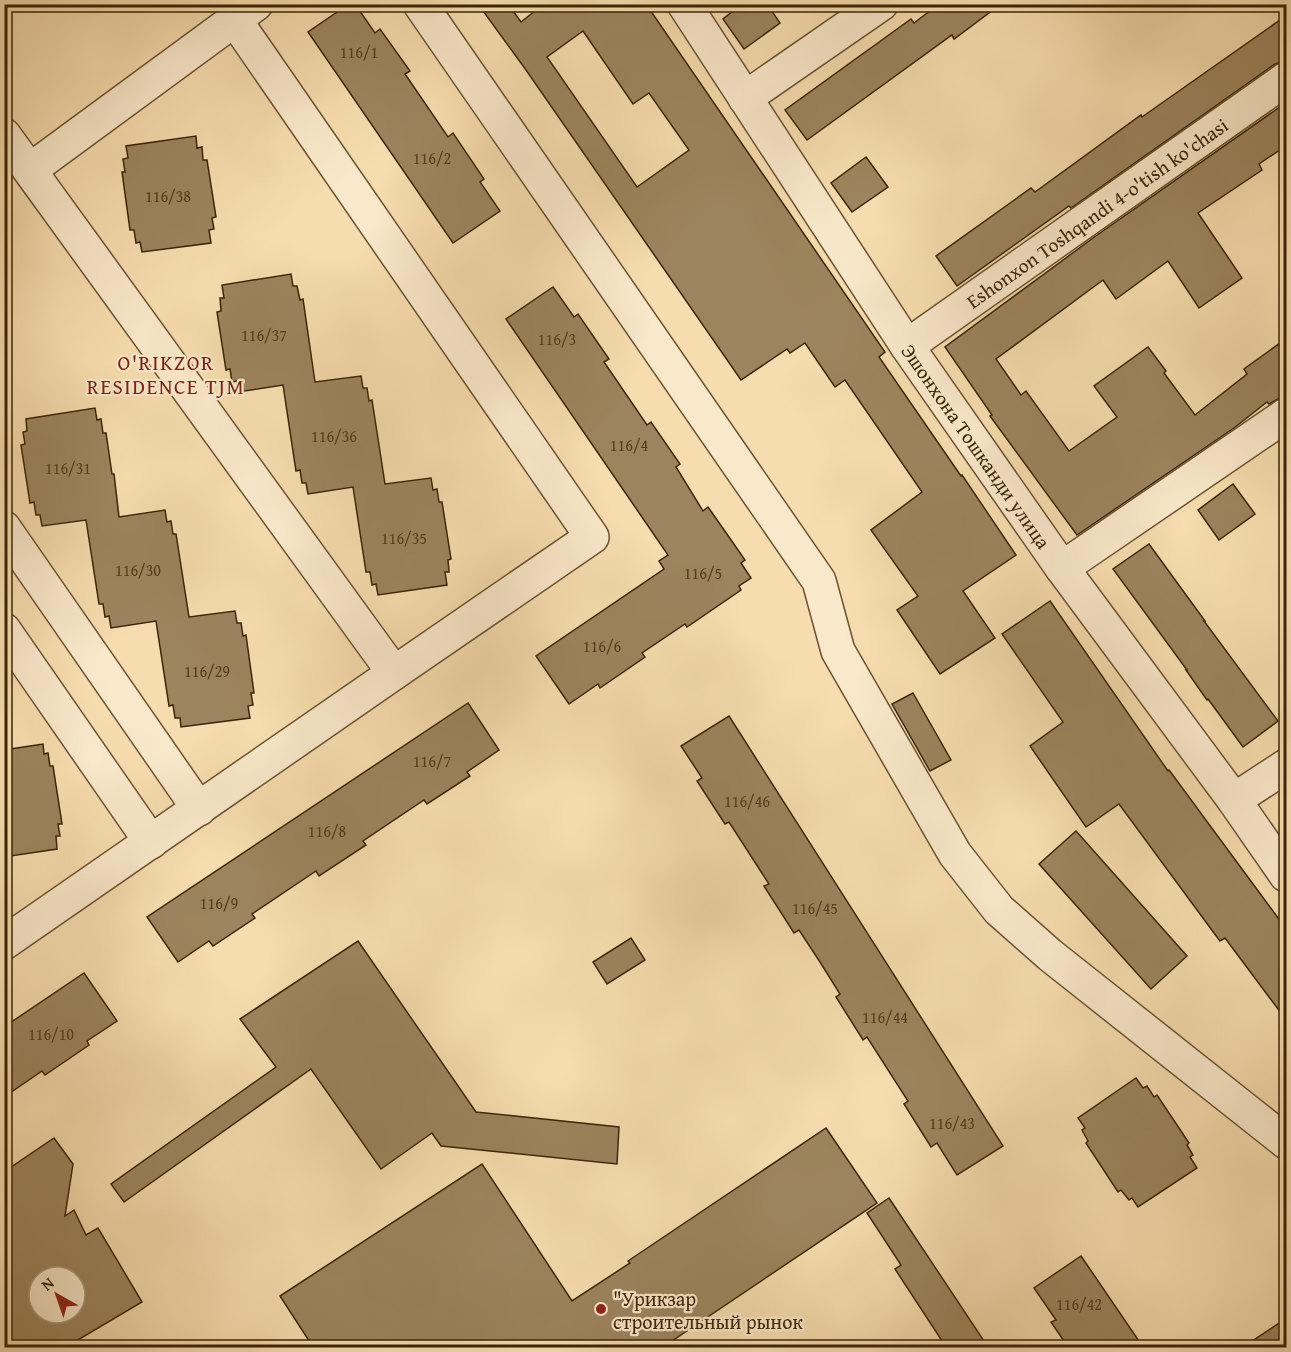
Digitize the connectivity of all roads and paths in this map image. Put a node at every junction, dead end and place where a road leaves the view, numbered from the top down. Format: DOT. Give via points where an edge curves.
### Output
graph roads {
  1 [pos="420,4"];
  2 [pos="684,4"];
  3 [pos="881,4"];
  4 [pos="246,12"];
  5 [pos="1287,79"];
  6 [pos="745,98"];
  7 [pos="4,135"];
  8 [pos="30,170"];
  9 [pos="907,346"];
  10 [pos="1287,415"];
  11 [pos="4,528"];
  12 [pos="1062,567"];
  13 [pos="4,630"];
  14 [pos="394,674"];
  15 [pos="1287,766"];
  16 [pos="1234,800"];
  17 [pos="200,808"];
  18 [pos="151,842"];
  19 [pos="1287,875"];
  20 [pos="4,943"];
  21 [pos="1287,1142"];
  1 -- 21 [label="street" via="819,581 838,651 955,854 999,910 1050,956"];
  2 -- 6 [label="street, Эшонхона Тошканди улица"];
  3 -- 6 [label="street"];
  4 -- 8 [label="street"];
  4 -- 14 [label="street" via="592,537"];
  5 -- 9 [label="street, Eshonxon Toshqandi 4-o'tish ko'chasi"];
  6 -- 9 [label="street, Эшонхона Тошканди улица"];
  7 -- 8 [label="street"];
  8 -- 14 [label="street"];
  9 -- 12 [label="street, Эшонхона Тошканди улица"];
  10 -- 12 [label="street"];
  11 -- 17 [label="street"];
  12 -- 16 [label="street, Эшонхона Тошканди улица"];
  13 -- 18 [label="street"];
  14 -- 17 [label="street"];
  15 -- 16 [label="street"];
  16 -- 19 [label="street, Эшонхона Тошканди улица"];
  17 -- 18 [label="street"];
  18 -- 20 [label="street"];
}
